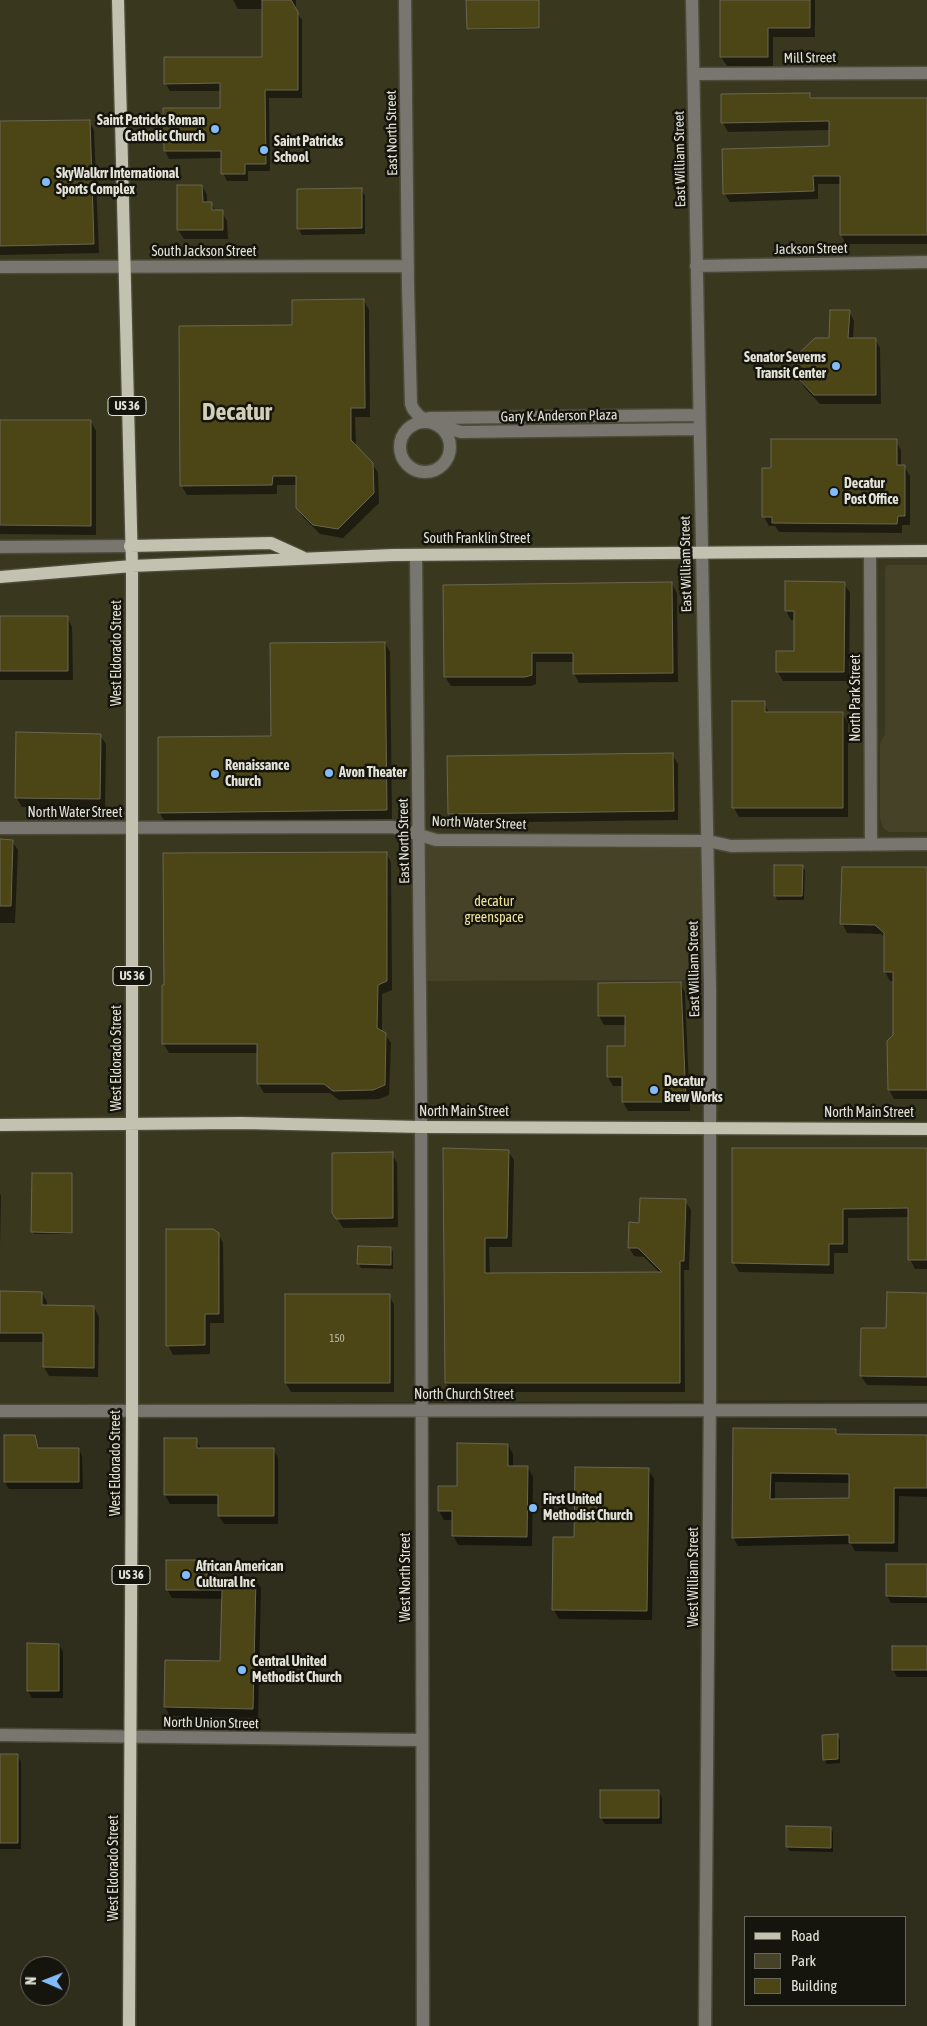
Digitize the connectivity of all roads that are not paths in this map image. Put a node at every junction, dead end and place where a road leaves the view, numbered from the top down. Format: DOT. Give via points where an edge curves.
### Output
graph roads {
  1 [pos="118,0"];
  2 [pos="405,0"];
  3 [pos="692,0"];
  4 [pos="927,73"];
  5 [pos="694,74"];
  6 [pos="927,262"];
  7 [pos="408,266"];
  8 [pos="696,266"];
  9 [pos="0,267"];
  10 [pos="124,267"];
  11 [pos="411,404"];
  12 [pos="698,415"];
  13 [pos="427,420"];
  14 [pos="699,429"];
  15 [pos="404,433"];
  16 [pos="130,546"];
  17 [pos="0,547"];
  18 [pos="927,551"];
  19 [pos="870,552"];
  20 [pos="700,554"];
  21 [pos="416,555"];
  22 [pos="304,558"];
  23 [pos="132,566"];
  24 [pos="0,577"];
  25 [pos="0,828"];
  26 [pos="132,828"];
  27 [pos="419,835"];
  28 [pos="708,841"];
  29 [pos="927,844"];
  30 [pos="871,845"];
  31 [pos="132,1124"];
  32 [pos="0,1125"];
  33 [pos="421,1127"];
  34 [pos="710,1128"];
  35 [pos="927,1128"];
  36 [pos="132,1410"];
  37 [pos="422,1410"];
  38 [pos="710,1410"];
  39 [pos="927,1410"];
  40 [pos="0,1411"];
  41 [pos="0,1735"];
  42 [pos="129,1737"];
  43 [pos="422,1740"];
  44 [pos="129,2026"];
  45 [pos="423,2026"];
  46 [pos="705,2026"];
  1 -- 10 [label="main road, West Eldorado Street / US 36"];
  2 -- 7 [label="street, East North Street"];
  3 -- 5 [label="street, East William Street"];
  4 -- 5 [label="street, Mill Street"];
  5 -- 8 [label="street, East William Street"];
  6 -- 8 [label="street, Jackson Street"];
  7 -- 10 [label="street, South Jackson Street"];
  7 -- 11 [label="street"];
  8 -- 12 [label="street, East William Street"];
  9 -- 10 [label="street, South Jackson Street"];
  10 -- 16 [label="main road, West Eldorado Street / US 36"];
  11 -- 13 [label="street" via="416,413"];
  11 -- 15 [label="street" via="410,419"];
  12 -- 13 [label="street, Gary K. Anderson Plaza"];
  12 -- 14 [label="street, East William Street"];
  13 -- 14 [label="street, Gary K. Anderson Plaza" via="453,431 472,433"];
  13 -- 15 [label="street"];
  13 -- 15 [label="street" via="444,431 448,439 450,448 446,460 439,467 431,471 418,470 406,463 400,451"];
  14 -- 20 [label="street, East William Street"];
  16 -- 17 [label="street"];
  16 -- 22 [label="main road" via="271,543"];
  16 -- 23 [label="main road, West Eldorado Street / US 36"];
  18 -- 19 [label="main road, South Franklin Street"];
  19 -- 20 [label="main road, South Franklin Street"];
  19 -- 30 [label="street, North Park Street"];
  20 -- 21 [label="main road, South Franklin Street"];
  20 -- 28 [label="street, East William Street"];
  21 -- 22 [label="main road, South Franklin Street"];
  21 -- 27 [label="street, East North Street"];
  22 -- 23 [label="main road, South Franklin Street"];
  23 -- 24 [label="main road, South Franklin Street"];
  23 -- 26 [label="main road, West Eldorado Street / US 36"];
  25 -- 26 [label="street, North Water Street"];
  26 -- 27 [label="street, North Water Street" via="393,828"];
  26 -- 31 [label="main road, West Eldorado Street / US 36"];
  27 -- 28 [label="street, North Water Street" via="440,840"];
  27 -- 33 [label="street, East North Street"];
  28 -- 30 [label="street, North Water Street" via="731,846"];
  28 -- 34 [label="street, East William Street"];
  29 -- 30 [label="street, North Water Street"];
  31 -- 32 [label="main road, North Main Street"];
  31 -- 33 [label="main road, North Main Street"];
  31 -- 36 [label="main road, West Eldorado Street / US 36"];
  33 -- 34 [label="main road, North Main Street"];
  33 -- 37 [label="street, West North Street"];
  34 -- 35 [label="main road, North Main Street"];
  34 -- 38 [label="street, West William Street"];
  36 -- 37 [label="street, North Church Street"];
  36 -- 40 [label="street, North Church Street"];
  36 -- 42 [label="main road, West Eldorado Street / US 36"];
  37 -- 38 [label="street, North Church Street"];
  37 -- 43 [label="street, West North Street"];
  38 -- 39 [label="street, North Church Street"];
  38 -- 46 [label="street, West William Street"];
  41 -- 42 [label="street, North Union Street"];
  42 -- 43 [label="street, North Union Street"];
  42 -- 44 [label="main road, West Eldorado Street / US 36"];
  43 -- 45 [label="street, West North Street"];
}
